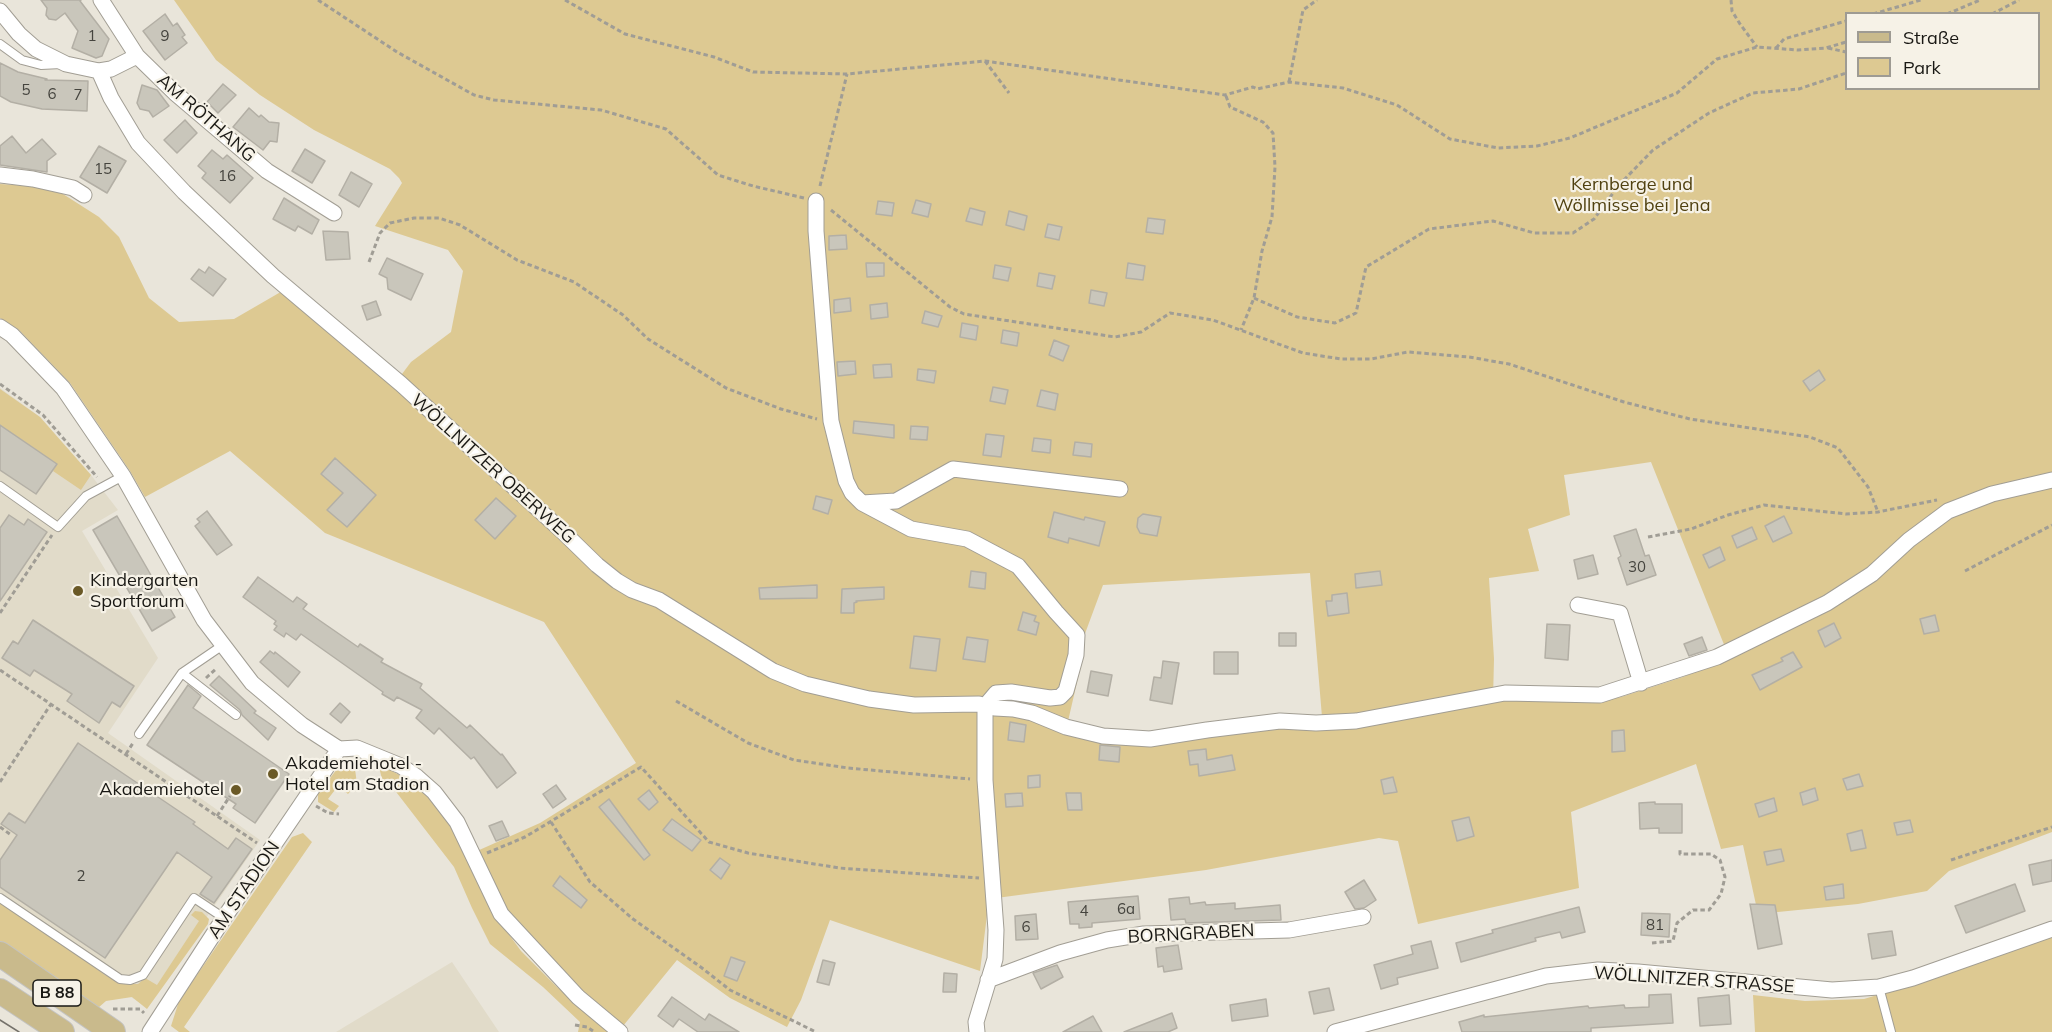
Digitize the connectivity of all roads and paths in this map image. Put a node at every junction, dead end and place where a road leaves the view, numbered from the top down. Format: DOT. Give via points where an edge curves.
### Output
graph roads {
  1 [pos="101,0"];
  2 [pos="318,0"];
  3 [pos="565,0"];
  4 [pos="1317,0"];
  5 [pos="1731,0"];
  6 [pos="1921,0"];
  7 [pos="1980,0"];
  8 [pos="2019,0"];
  9 [pos="0,11"];
  10 [pos="1880,12"];
  11 [pos="1952,12"];
  12 [pos="1996,12"];
  13 [pos="1845,21"];
  14 [pos="1845,42"];
  15 [pos="0,44"];
  16 [pos="1757,47"];
  17 [pos="1776,48"];
  18 [pos="1826,48"];
  19 [pos="1845,52"];
  20 [pos="137,56"];
  21 [pos="985,61"];
  22 [pos="66,64"];
  23 [pos="99,71"];
  24 [pos="1845,73"];
  25 [pos="847,75"];
  26 [pos="1289,82"];
  27 [pos="1009,93"];
  28 [pos="1226,95"];
  29 [pos="0,175"];
  30 [pos="84,195"];
  31 [pos="816,201"];
  32 [pos="334,213"];
  33 [pos="369,262"];
  34 [pos="1254,298"];
  35 [pos="0,327"];
  36 [pos="1241,330"];
  37 [pos="0,384"];
  38 [pos="831,421"];
  39 [pos="123,476"];
  40 [pos="2052,480"];
  41 [pos="0,486"];
  42 [pos="104,486"];
  43 [pos="1120,489"];
  44 [pos="862,503"];
  45 [pos="2052,525"];
  46 [pos="58,526"];
  47 [pos="1648,537"];
  48 [pos="1965,571"];
  49 [pos="1578,605"];
  50 [pos="0,613"];
  51 [pos="223,645"];
  52 [pos="0,670"];
  53 [pos="182,672"];
  54 [pos="1641,683"];
  55 [pos="676,701"];
  56 [pos="51,704"];
  57 [pos="985,706"];
  58 [pos="236,715"];
  59 [pos="139,734"];
  60 [pos="339,749"];
  61 [pos="985,780"];
  62 [pos="0,782"];
  63 [pos="230,796"];
  64 [pos="313,803"];
  65 [pos="339,814"];
  66 [pos="217,816"];
  67 [pos="551,822"];
  68 [pos="0,827"];
  69 [pos="2052,827"];
  70 [pos="11,835"];
  71 [pos="1680,848"];
  72 [pos="269,851"];
  73 [pos="475,859"];
  74 [pos="1951,860"];
  75 [pos="993,877"];
  76 [pos="0,898"];
  77 [pos="1363,917"];
  78 [pos="224,918"];
  79 [pos="2052,929"];
  80 [pos="1652,943"];
  81 [pos="0,954"];
  82 [pos="988,980"];
  83 [pos="1879,987"];
  84 [pos="0,991"];
  85 [pos="150,1010"];
  86 [pos="111,1020"];
  87 [pos="575,1025"];
  88 [pos="62,1032"];
  89 [pos="150,1032"];
  90 [pos="595,1032"];
  91 [pos="620,1032"];
  92 [pos="816,1032"];
  93 [pos="977,1032"];
  94 [pos="1335,1032"];
  95 [pos="1891,1032"];
  1 -- 20 [label="street, AM RÖTHANG"];
  2 -- 31 [label="path" via="397,52 474,95 602,110 666,129 718,175"];
  3 -- 25 [label="path" via="626,34 714,57 753,72"];
  4 -- 26 [label="path" via="1303,10"];
  5 -- 16 [label="path" via="1732,11"];
  6 -- 10 [label="path"];
  7 -- 11 [label="path"];
  8 -- 12 [label="path"];
  9 -- 22 [label="street" via="36,49"];
  13 -- 17 [label="path" via="1784,39"];
  14 -- 18 [label="path"];
  15 -- 22 [label="lane" via="22,60 41,65"];
  16 -- 17 [label="path"];
  16 -- 26 [label="path" via="1717,59 1677,93 1570,138 1537,146 1498,148 1450,139 1397,105 1343,88"];
  17 -- 18 [label="path"];
  18 -- 19 [label="path"];
  20 -- 23 [label="street"];
  20 -- 32 [label="street, AM RÖTHANG" via="267,171"];
  21 -- 25 [label="path"];
  21 -- 27 [label="path"];
  21 -- 28 [label="path"];
  22 -- 23 [label="street"];
  23 -- 57 [label="street, WÖLLNITZER OBERWEG" via="138,143 184,192 273,276 401,384 617,581 659,600 773,671 806,684 914,705"];
  24 -- 34 [label="path" via="1799,89 1753,93 1709,113 1653,150 1619,184 1594,219 1573,234 1534,233 1493,221 1429,229 1366,267 1356,313 1335,323 1297,317"];
  25 -- 31 [label="path"];
  26 -- 28 [label="path"];
  28 -- 34 [label="path" via="1230,106 1263,122 1273,133 1272,216"];
  29 -- 30 [label="street" via="73,188"];
  31 -- 36 [label="path" via="964,314 1115,337 1141,332 1170,313 1213,320"];
  31 -- 38 [label="street"];
  33 -- 38 [label="path" via="380,233 390,223 439,218 460,225 517,260 574,282 623,315 648,339 726,388 781,409"];
  34 -- 36 [label="path"];
  35 -- 39 [label="street" via="63,388"];
  36 -- 47 [label="path" via="1303,353 1341,358 1371,359 1408,352 1509,364 1690,419 1810,437 1838,448 1868,487 1878,512 1846,514 1764,505 1691,529"];
  37 -- 42 [label="path" via="43,415"];
  38 -- 44 [label="street" via="846,481"];
  39 -- 42 [label="lane"];
  39 -- 51 [label="street" via="204,620"];
  40 -- 54 [label="street, WÖLLNITZER OBERWEG" via="1992,494 1948,511 1872,574 1827,603 1717,657"];
  41 -- 46 [label="lane"];
  42 -- 46 [label="lane" via="86,496"];
  43 -- 44 [label="street" via="953,470 896,501"];
  44 -- 57 [label="street" via="911,529 967,539 1018,566 1077,635 1076,655 1066,691 1060,698 996,693"];
  45 -- 48 [label="path"];
  46 -- 50 [label="path"];
  49 -- 54 [label="street" via="1620,613"];
  51 -- 53 [label="lane"];
  51 -- 60 [label="street" via="252,683 302,725"];
  52 -- 56 [label="path"];
  53 -- 58 [label="lane"];
  53 -- 59 [label="lane"];
  54 -- 57 [label="street, WÖLLNITZER OBERWEG" via="1600,695 1505,693 1356,721 1280,721 1150,739 1103,736 1032,713"];
  55 -- 61 [label="path" via="748,744 794,760"];
  56 -- 62 [label="path"];
  56 -- 66 [label="path"];
  57 -- 61 [label="street"];
  60 -- 72 [label="street, AM STADION"];
  60 -- 73 [label="street" via="357,748 417,777 457,822"];
  61 -- 75 [label="street"];
  63 -- 66 [label="path"];
  64 -- 65 [label="path" via="328,813"];
  66 -- 72 [label="path"];
  67 -- 73 [label="path"];
  67 -- 75 [label="path" via="641,767 709,842 748,853 839,868"];
  67 -- 92 [label="path" via="590,882 633,919 730,990"];
  68 -- 70 [label="path"];
  69 -- 74 [label="path"];
  71 -- 80 [label="path" via="1680,854 1711,854 1720,860 1725,877 1721,894 1709,910 1693,910 1677,923 1673,940"];
  72 -- 78 [label="street, AM STADION"];
  73 -- 91 [label="street" via="501,914 578,997"];
  75 -- 82 [label="street" via="995,959"];
  76 -- 78 [label="lane" via="120,979 130,980 143,975 194,898"];
  77 -- 82 [label="street, BORNGRABEN" via="1289,930 1144,934 1107,940"];
  78 -- 89 [label="street, AM STADION"];
  79 -- 83 [label="street, WÖLLNITZER STRASSE"];
  81 -- 86 [label="main road, B 88"];
  82 -- 93 [label="street" via="976,1022"];
  83 -- 94 [label="street, WÖLLNITZER STRASSE" via="1809,989 1598,970 1546,976"];
  83 -- 95 [label="lane"];
  84 -- 88 [label="main road, B 88"];
  85 -- 86 [label="path" via="147,1015 140,1009"];
  87 -- 90 [label="path"];
}
